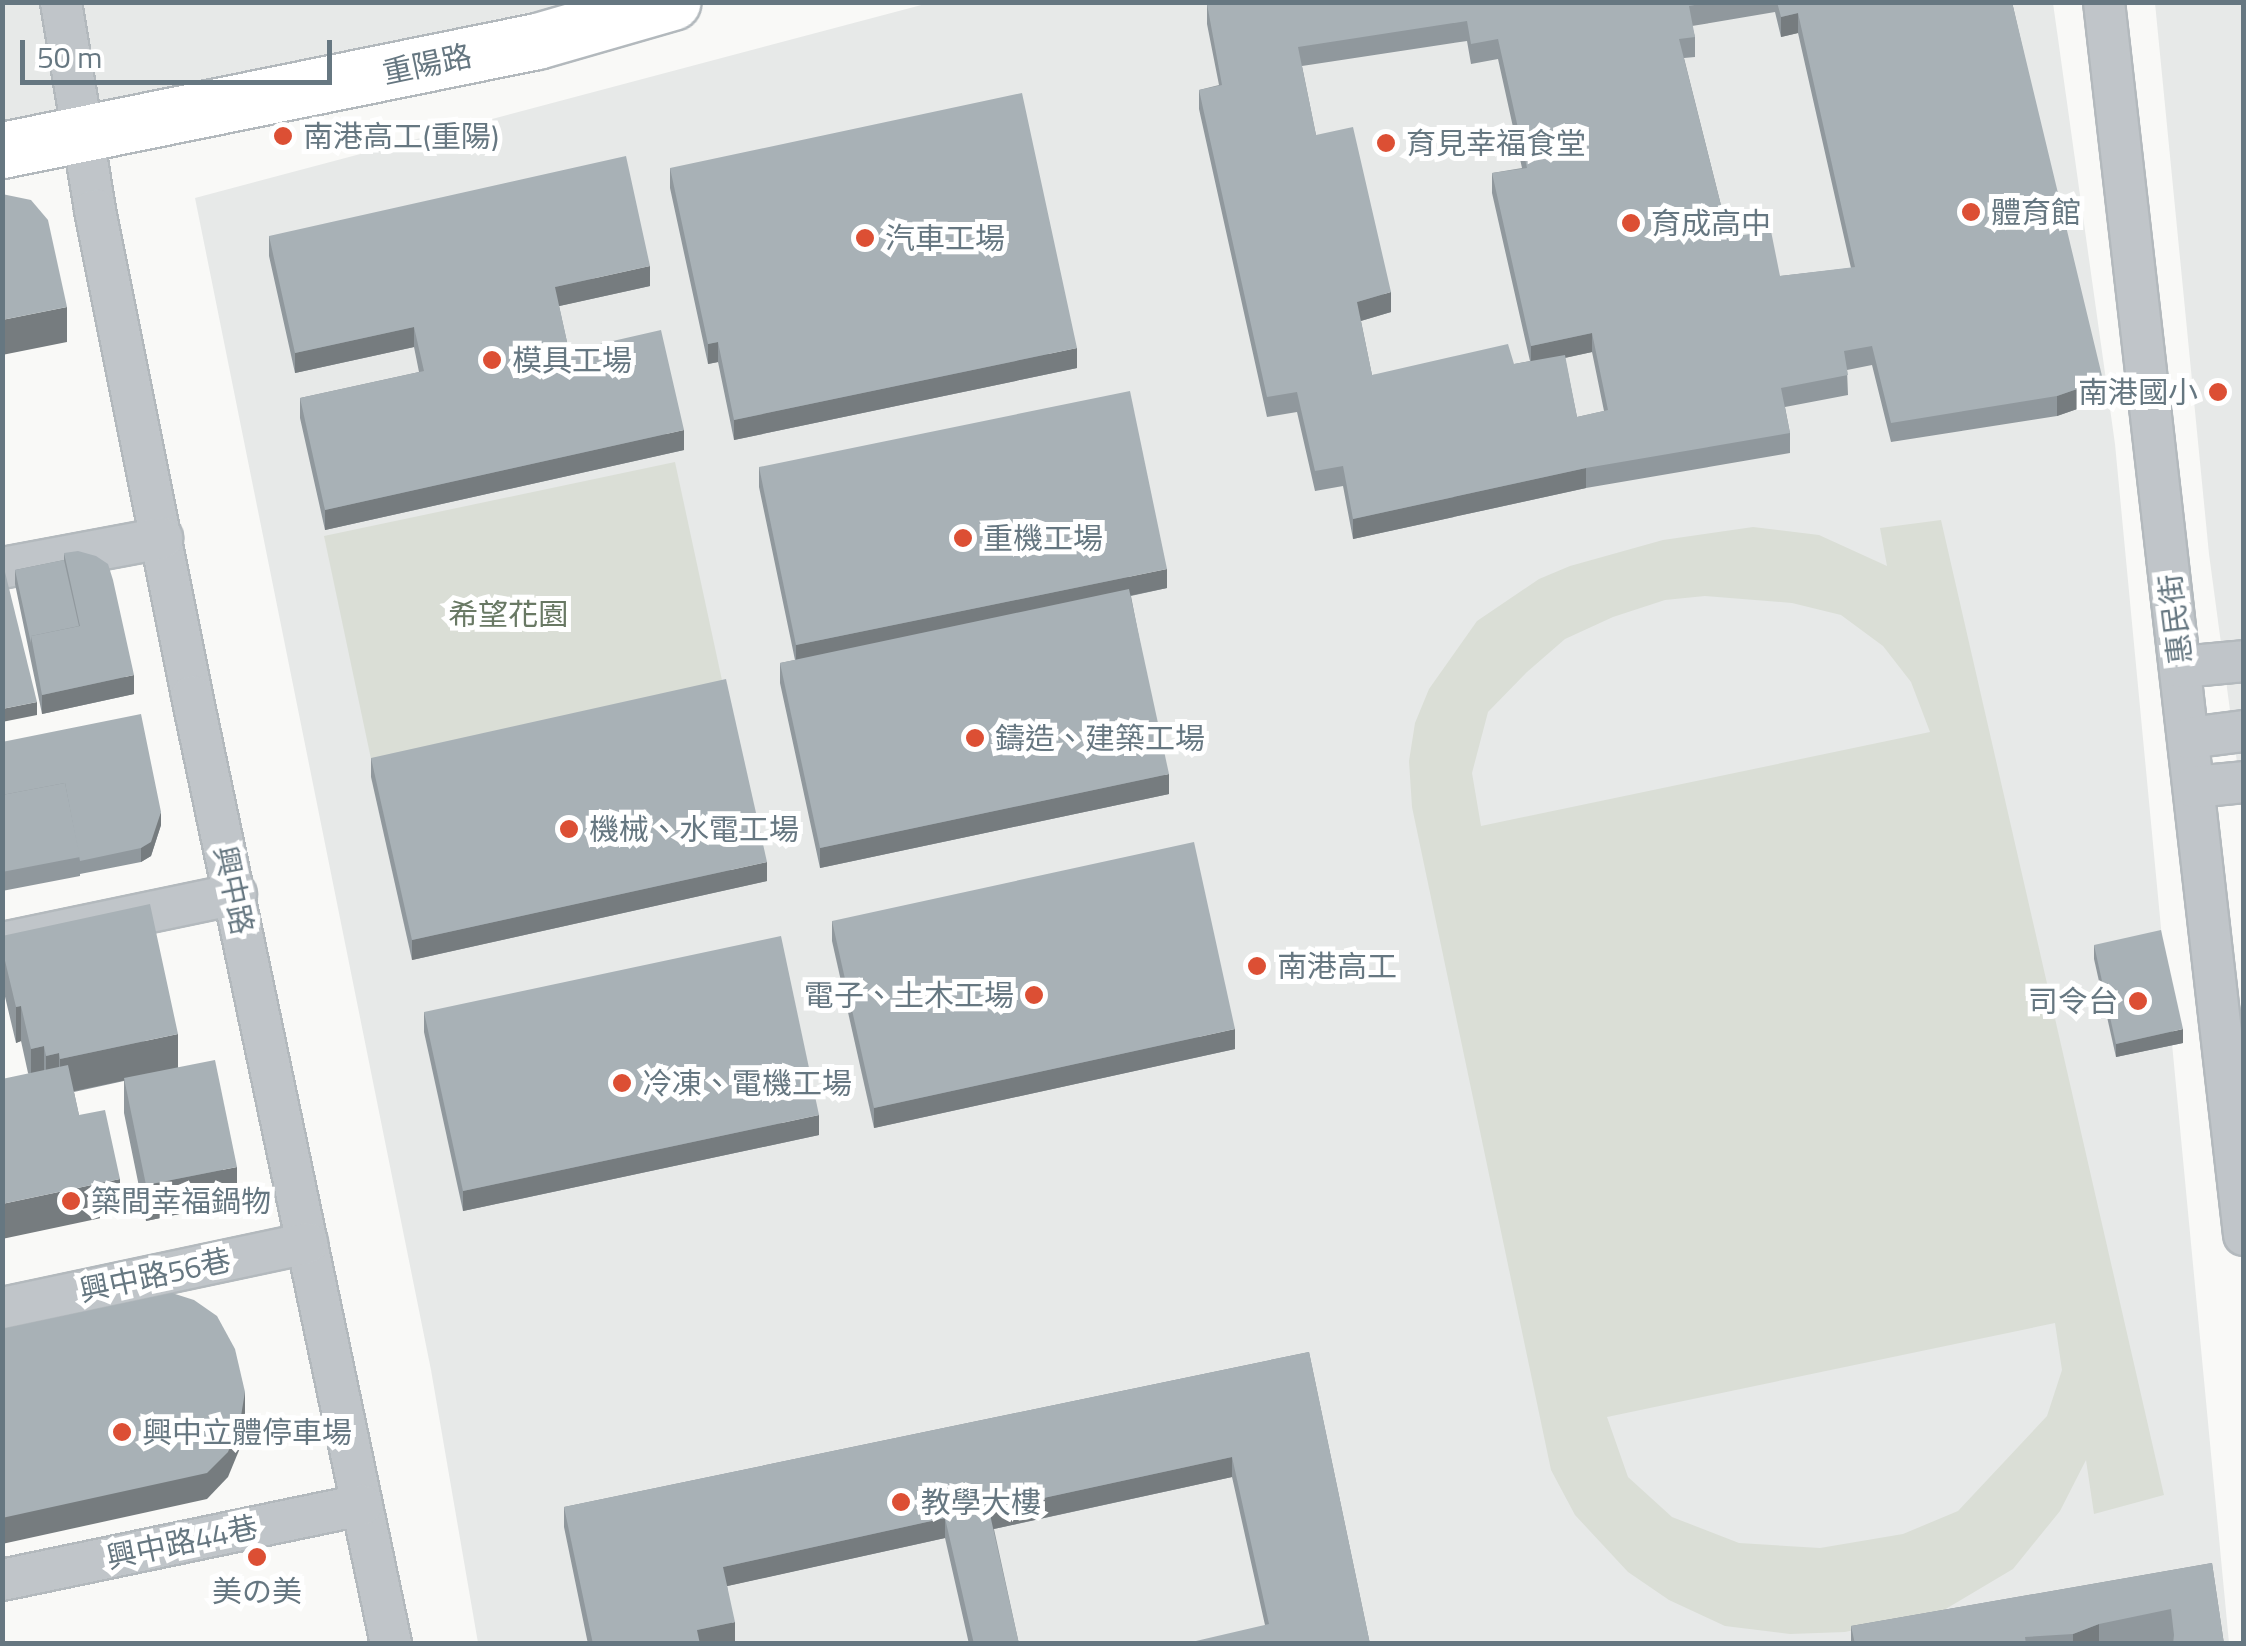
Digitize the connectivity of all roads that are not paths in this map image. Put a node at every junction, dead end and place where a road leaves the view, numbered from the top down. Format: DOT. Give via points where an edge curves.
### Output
graph roads {
  1 [pos="61,2"];
  2 [pos="672,2"];
  3 [pos="2104,2"];
  4 [pos="81,136"];
  5 [pos="2,150"];
  6 [pos="162,538"];
  7 [pos="2,568"];
  8 [pos="2244,661"];
  9 [pos="2181,667"];
  10 [pos="2244,730"];
  11 [pos="2189,738"];
  12 [pos="2244,782"];
  13 [pos="2194,787"];
  14 [pos="236,894"];
  15 [pos="2,943"];
  16 [pos="2244,1235"];
  17 [pos="307,1243"];
  18 [pos="2,1308"];
  19 [pos="361,1505"];
  20 [pos="2,1580"];
  21 [pos="391,1644"];
  1 -- 4 [label="street, 興中路"];
  2 -- 4 [label="street, 重陽路" via="537,41"];
  3 -- 9 [label="street, 惠民街"];
  4 -- 5 [label="street, 重陽路"];
  4 -- 6 [label="street, 興中路"];
  6 -- 7 [label="street"];
  6 -- 14 [label="street, 興中路"];
  8 -- 9 [label="street"];
  9 -- 11 [label="street, 惠民街"];
  10 -- 11 [label="street"];
  11 -- 13 [label="street, 惠民街"];
  12 -- 13 [label="street"];
  13 -- 16 [label="street, 惠民街"];
  14 -- 15 [label="street"];
  14 -- 17 [label="street, 興中路"];
  17 -- 18 [label="street, 興中路56巷"];
  17 -- 19 [label="street, 興中路"];
  19 -- 20 [label="street, 興中路44巷"];
  19 -- 21 [label="street, 興中路"];
}
